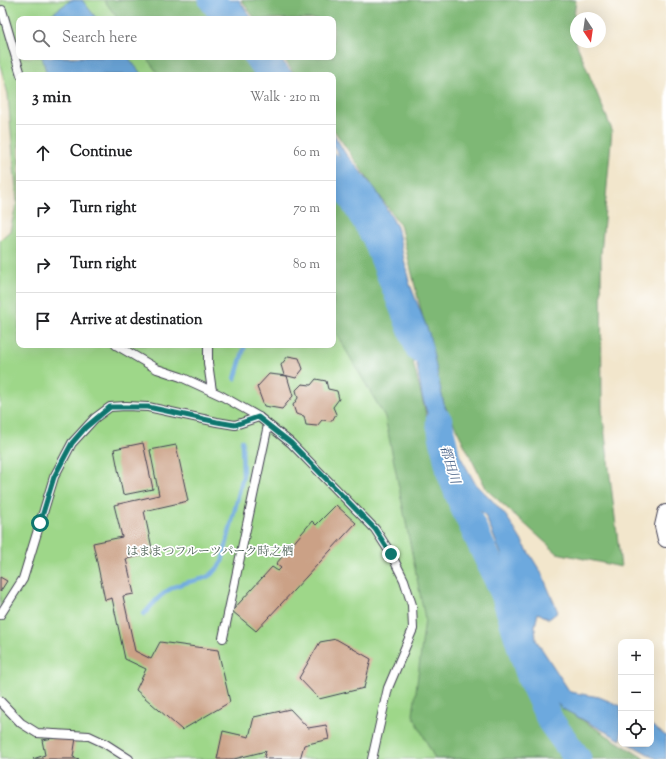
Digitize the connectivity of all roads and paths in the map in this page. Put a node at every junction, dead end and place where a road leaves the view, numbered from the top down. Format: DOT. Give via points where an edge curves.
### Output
graph roads {
  1 [pos="2,10"];
  2 [pos="19,72"];
  3 [pos="121,348"];
  4 [pos="208,348"];
  5 [pos="212,391"];
  6 [pos="258,417"];
  7 [pos="268,425"];
  8 [pos="666,513"];
  9 [pos="666,539"];
  10 [pos="0,615"];
  11 [pos="223,638"];
  12 [pos="0,701"];
  13 [pos="129,759"];
  14 [pos="372,759"];
  1 -- 2 [label="lane"];
  3 -- 5 [label="lane" via="157,369"];
  4 -- 5 [label="lane"];
  5 -- 6 [label="lane"];
  6 -- 7 [label="lane"];
  6 -- 10 [label="lane" via="235,425 148,407 126,406 110,407 95,418 72,443 54,477 23,579"];
  7 -- 11 [label="lane"];
  7 -- 14 [label="lane" via="291,443 375,529 404,580 412,606 413,629 388,688"];
  8 -- 9 [label="street" via="663,526"];
  12 -- 13 [label="lane" via="21,723 37,733 89,736"];
}
